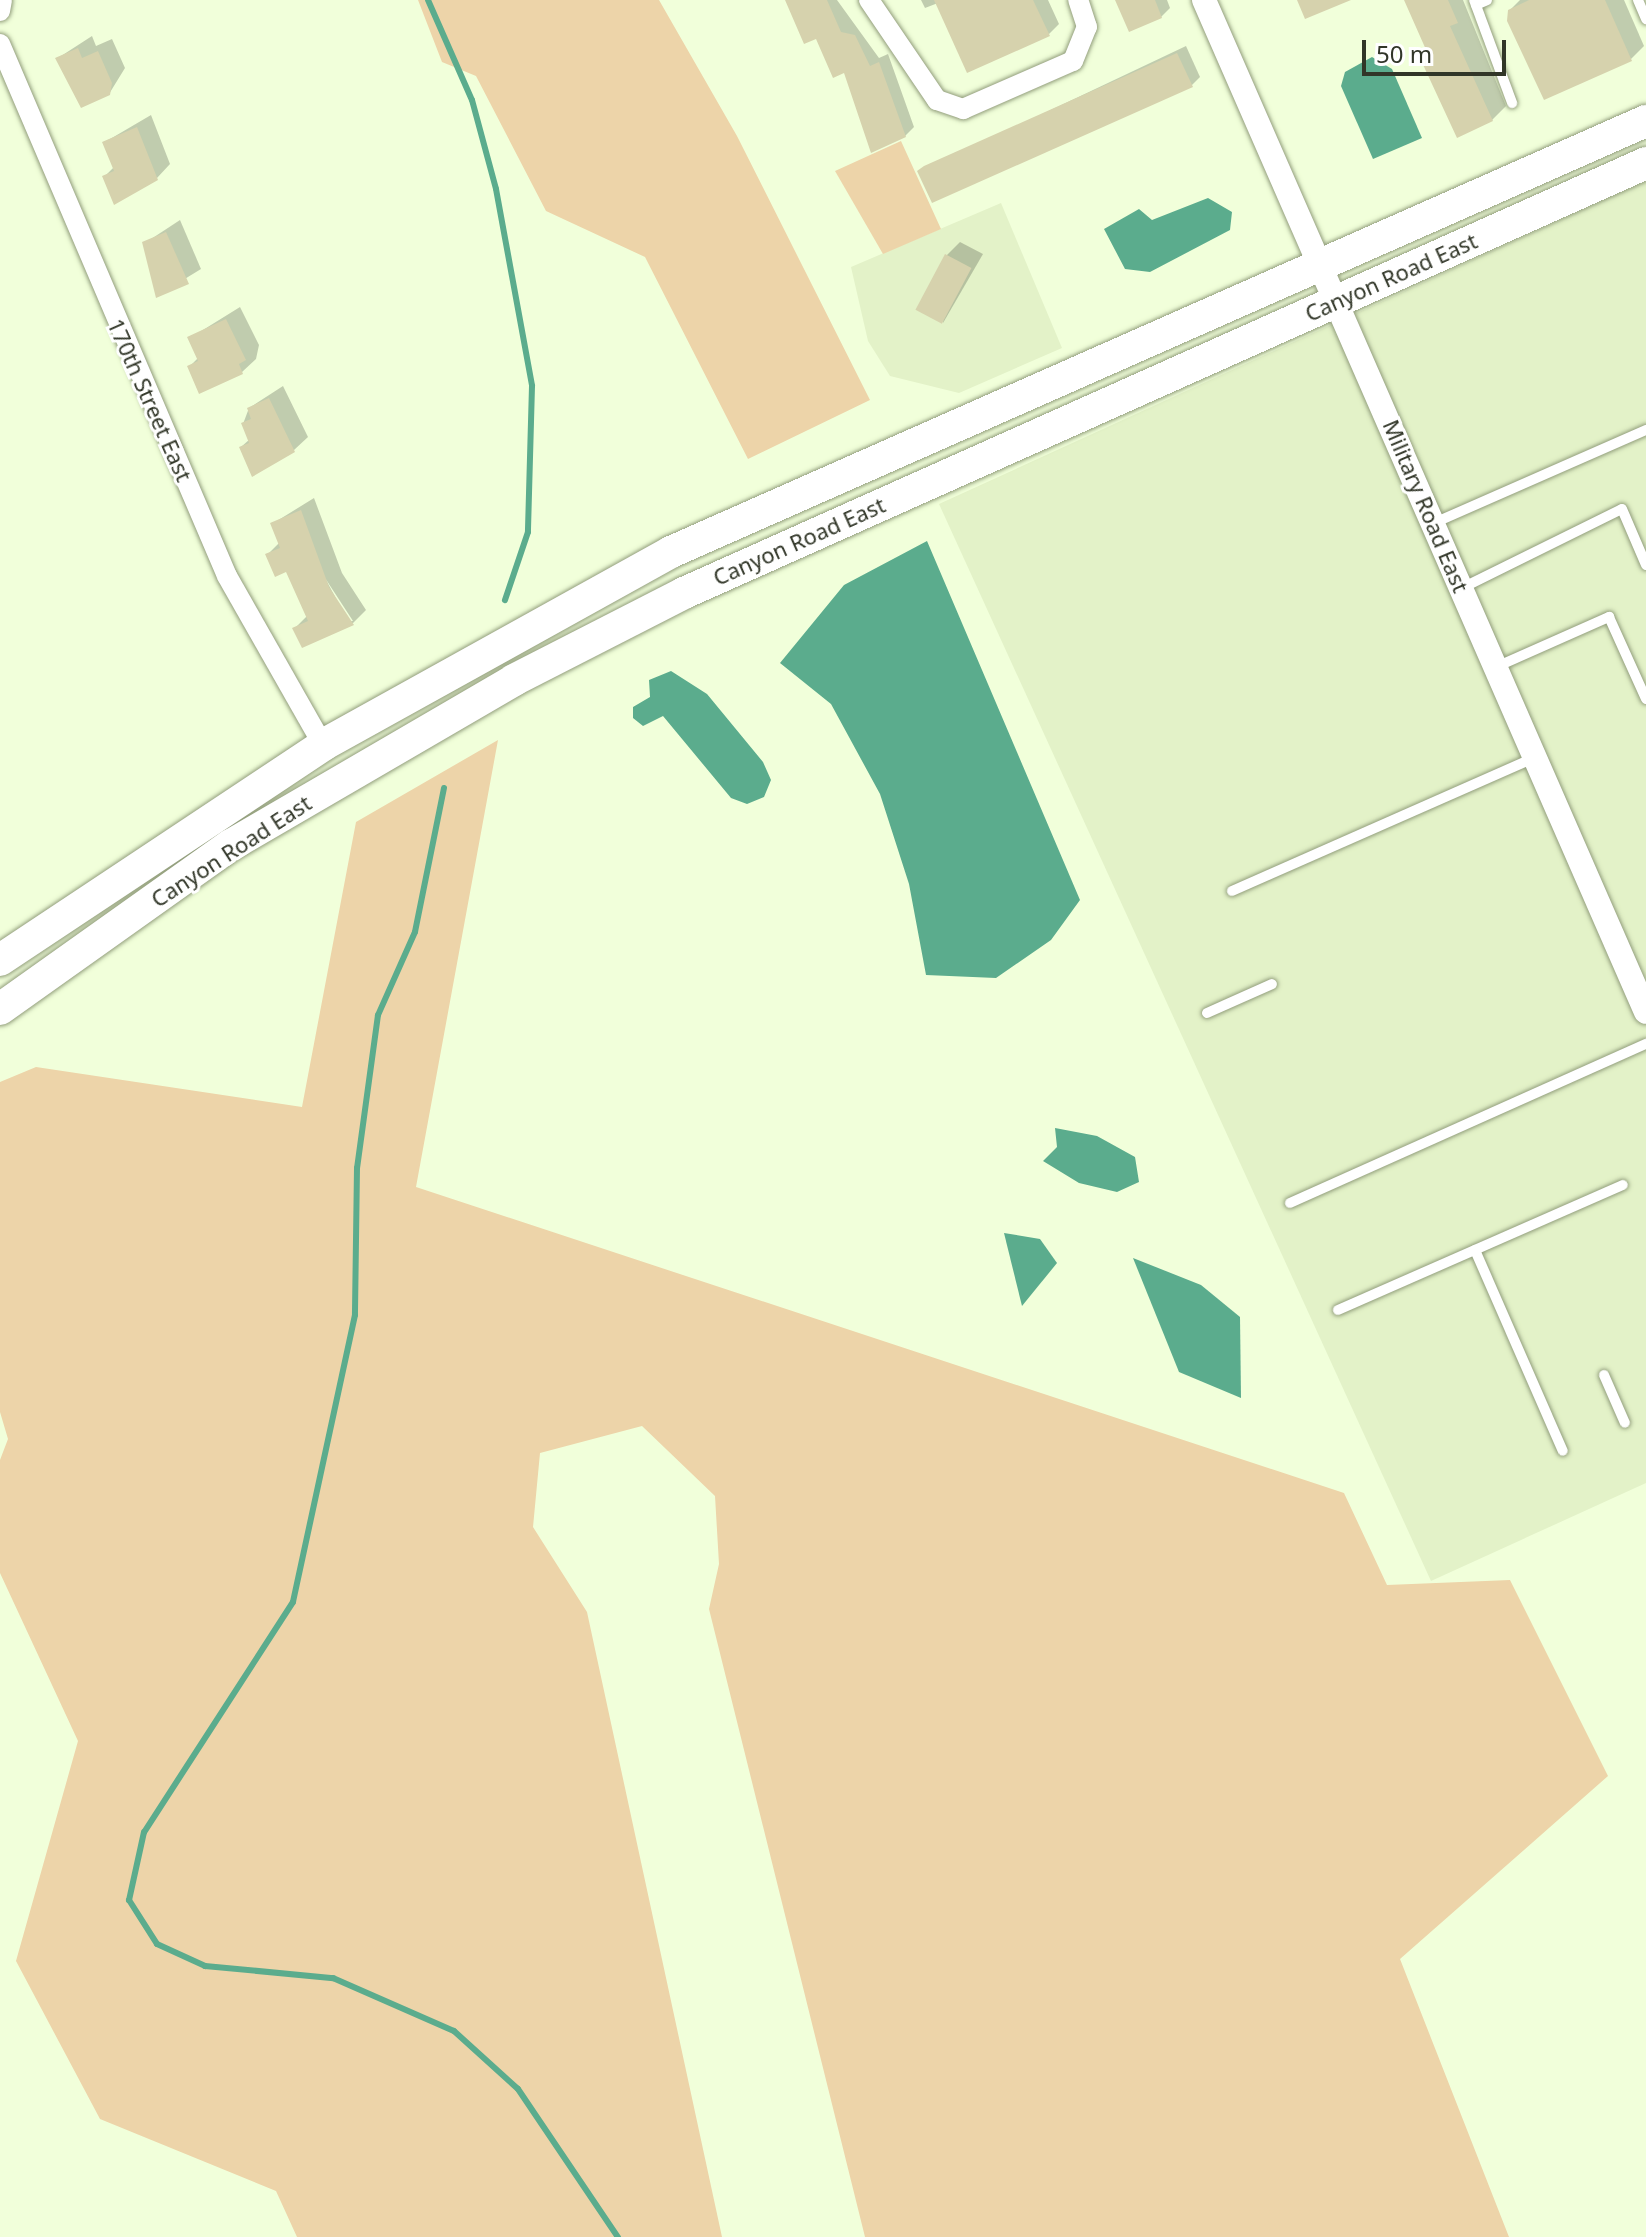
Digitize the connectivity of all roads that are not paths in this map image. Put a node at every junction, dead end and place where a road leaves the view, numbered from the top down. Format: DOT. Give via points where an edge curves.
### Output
graph roads {
  1 [pos="2,0"];
  2 [pos="869,0"];
  3 [pos="1078,0"];
  4 [pos="1204,0"];
  5 [pos="1487,0"];
  6 [pos="1638,0"];
  7 [pos="1475,2"];
  8 [pos="0,11"];
  9 [pos="1646,19"];
  10 [pos="0,44"];
  11 [pos="1512,103"];
  12 [pos="1646,121"];
  13 [pos="1646,163"];
  14 [pos="1321,263"];
  15 [pos="1337,301"];
  16 [pos="1646,430"];
  17 [pos="1434,523"];
  18 [pos="1646,565"];
  19 [pos="1462,588"];
  20 [pos="1496,667"];
  21 [pos="1646,699"];
  22 [pos="323,745"];
  23 [pos="1535,758"];
  24 [pos="231,845"];
  25 [pos="1232,891"];
  26 [pos="0,960"];
  27 [pos="1272,984"];
  28 [pos="0,1009"];
  29 [pos="1646,1012"];
  30 [pos="1207,1013"];
  31 [pos="1646,1044"];
  32 [pos="1623,1185"];
  33 [pos="1290,1203"];
  34 [pos="1475,1250"];
  35 [pos="1338,1310"];
  36 [pos="1604,1375"];
  37 [pos="1625,1423"];
  38 [pos="1563,1451"];
  1 -- 8 [label="street"];
  2 -- 3 [label="street" via="944,107 986,104 1066,67 1083,45 1086,19"];
  4 -- 14 [label="street, Military Road East"];
  5 -- 7 [label="lane"];
  6 -- 9 [label="lane"];
  7 -- 11 [label="lane"];
  10 -- 22 [label="street, 170th Street East" via="227,576"];
  12 -- 14 [label="main road, Canyon Road East"];
  13 -- 15 [label="main road, Canyon Road East"];
  14 -- 15 [label="street, Military Road East"];
  14 -- 22 [label="main road, Canyon Road East" via="671,552"];
  15 -- 17 [label="street, Military Road East"];
  15 -- 24 [label="main road, Canyon Road East" via="684,593 514,680"];
  16 -- 17 [label="lane"];
  17 -- 19 [label="street, Military Road East"];
  18 -- 19 [label="lane" via="1622,509"];
  19 -- 20 [label="street, Military Road East"];
  20 -- 21 [label="lane" via="1609,617"];
  20 -- 23 [label="street, Military Road East"];
  22 -- 24 [label="main road" via="319,771"];
  22 -- 26 [label="main road, Canyon Road East"];
  23 -- 25 [label="lane"];
  23 -- 29 [label="street, Military Road East"];
  24 -- 28 [label="main road, Canyon Road East"];
  27 -- 30 [label="lane"];
  31 -- 33 [label="lane"];
  32 -- 34 [label="lane"];
  34 -- 35 [label="lane"];
  34 -- 38 [label="lane"];
  36 -- 37 [label="lane"];
}
